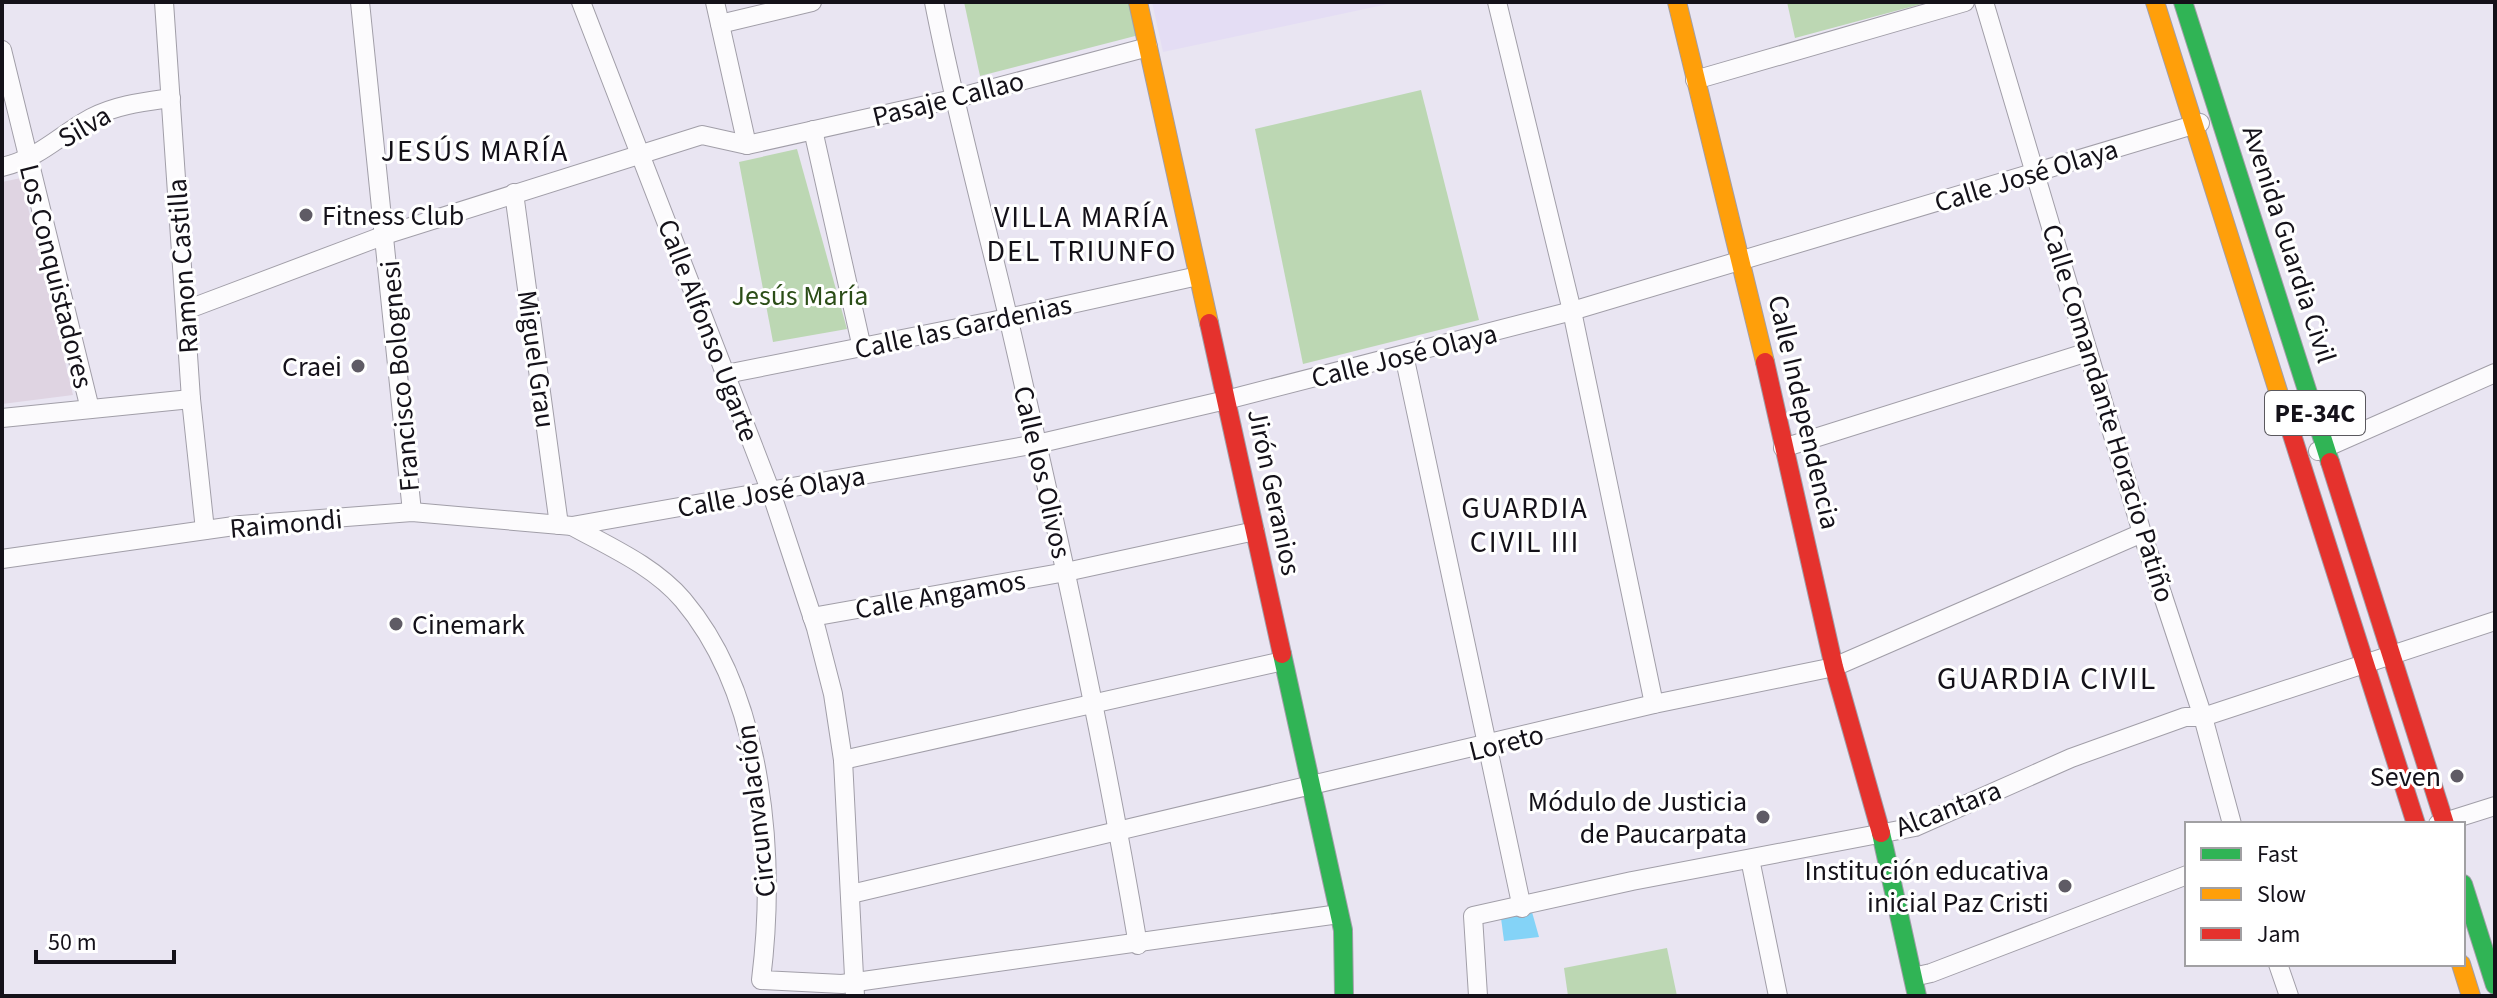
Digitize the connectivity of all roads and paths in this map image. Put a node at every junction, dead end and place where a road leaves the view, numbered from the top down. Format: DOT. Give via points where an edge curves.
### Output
graph roads {
  1 [pos="164,2"];
  2 [pos="360,2"];
  3 [pos="581,2"];
  4 [pos="715,2"];
  5 [pos="812,2"];
  6 [pos="934,2"];
  7 [pos="1138,2"];
  8 [pos="1497,2"];
  9 [pos="1677,2"];
  10 [pos="1965,2"];
  11 [pos="1984,2"];
  12 [pos="2155,2"];
  13 [pos="2183,2"];
  14 [pos="720,24"];
  15 [pos="1148,47"];
  16 [pos="2,50"];
  17 [pos="1695,80"];
  18 [pos="171,98"];
  19 [pos="953,99"];
  20 [pos="2219,115"];
  21 [pos="2194,125"];
  22 [pos="813,130"];
  23 [pos="747,145"];
  24 [pos="639,153"];
  25 [pos="29,160"];
  26 [pos="2,167"];
  27 [pos="2036,170"];
  28 [pos="514,193"];
  29 [pos="385,235"];
  30 [pos="1742,262"];
  31 [pos="1198,276"];
  32 [pos="186,310"];
  33 [pos="1572,311"];
  34 [pos="1008,318"];
  35 [pos="862,348"];
  36 [pos="2088,352"];
  37 [pos="1404,355"];
  38 [pos="2495,373"];
  39 [pos="726,374"];
  40 [pos="191,399"];
  41 [pos="1226,400"];
  42 [pos="90,409"];
  43 [pos="2,418"];
  44 [pos="1037,444"];
  45 [pos="1783,448"];
  46 [pos="2327,449"];
  47 [pos="2299,457"];
  48 [pos="771,492"];
  49 [pos="412,512"];
  50 [pos="566,525"];
  51 [pos="205,530"];
  52 [pos="1255,531"];
  53 [pos="2142,533"];
  54 [pos="2,559"];
  55 [pos="1066,572"];
  56 [pos="812,617"];
  57 [pos="2495,621"];
  58 [pos="2393,654"];
  59 [pos="1283,661"];
  60 [pos="2364,664"];
  61 [pos="1834,667"];
  62 [pos="1093,703"];
  63 [pos="1654,704"];
  64 [pos="2203,717"];
  65 [pos="1485,747"];
  66 [pos="843,760"];
  67 [pos="1311,788"];
  68 [pos="2495,806"];
  69 [pos="2231,822"];
  70 [pos="2415,822"];
  71 [pos="2442,822"];
  72 [pos="2445,822"];
  73 [pos="1119,832"];
  74 [pos="1881,834"];
  75 [pos="1750,859"];
  76 [pos="2185,876"];
  77 [pos="2465,890"];
  78 [pos="851,894"];
  79 [pos="1522,908"];
  80 [pos="1339,914"];
  81 [pos="1138,945"];
  82 [pos="2279,966"];
  83 [pos="2462,966"];
  84 [pos="1913,977"];
  85 [pos="2495,985"];
  86 [pos="856,988"];
  87 [pos="1344,996"];
  88 [pos="1478,996"];
  89 [pos="1778,996"];
  90 [pos="1917,996"];
  91 [pos="2289,996"];
  92 [pos="2471,996"];
  1 -- 18 [label="street, Ramon Castilla"];
  2 -- 29 [label="street, Francisco Bolognesi"];
  3 -- 24 [label="street, Calle Alfonso Ugarte"];
  4 -- 14 [label="street"];
  5 -- 14 [label="street"];
  6 -- 19 [label="street, Calle los Olivos"];
  7 -- 15 [label="street, Jirón Geranios"];
  8 -- 33 [label="street"];
  9 -- 17 [label="street, Calle Independencia"];
  10 -- 17 [label="street"];
  11 -- 27 [label="street, Calle Comandante Horacio Patiño"];
  12 -- 21 [label="street, Avenida Guardia Civil / PE-34C"];
  13 -- 20 [label="street, Avenida Guardia Civil / PE-34C"];
  14 -- 23 [label="street"];
  15 -- 19 [label="street, Pasaje Callao"];
  15 -- 31 [label="street, Jirón Geranios"];
  16 -- 25 [label="street, Los Conquistadores"];
  17 -- 30 [label="street, Calle Independencia"];
  18 -- 25 [label="street, Silva" via="122,105 90,118"];
  18 -- 32 [label="street, Ramon Castilla"];
  19 -- 22 [label="street, Pasaje Callao"];
  19 -- 34 [label="street, Calle los Olivos"];
  20 -- 21 [label="street, Calle José Olaya"];
  20 -- 46 [label="street, Avenida Guardia Civil / PE-34C"];
  21 -- 27 [label="street, Calle José Olaya"];
  21 -- 47 [label="street, Avenida Guardia Civil / PE-34C"];
  22 -- 23 [label="street, Pasaje Callao"];
  22 -- 35 [label="street"];
  23 -- 24 [label="street" via="702,135"];
  24 -- 28 [label="street"];
  24 -- 39 [label="street, Calle Alfonso Ugarte"];
  25 -- 26 [label="street, Silva"];
  25 -- 42 [label="street, Los Conquistadores"];
  27 -- 30 [label="street, Calle José Olaya"];
  27 -- 36 [label="street, Calle Comandante Horacio Patiño"];
  28 -- 29 [label="street"];
  28 -- 50 [label="street, Miguel Grau"];
  29 -- 32 [label="street"];
  29 -- 49 [label="street, Francisco Bolognesi"];
  30 -- 33 [label="street, Calle José Olaya"];
  30 -- 45 [label="street, Calle Independencia"];
  31 -- 34 [label="street, Calle las Gardenias"];
  31 -- 41 [label="street, Jirón Geranios"];
  32 -- 40 [label="street, Ramon Castilla"];
  33 -- 37 [label="street, Calle José Olaya"];
  33 -- 63 [label="street"];
  34 -- 35 [label="street, Calle las Gardenias"];
  34 -- 44 [label="street, Calle los Olivos"];
  35 -- 39 [label="street, Calle las Gardenias"];
  36 -- 45 [label="street"];
  36 -- 53 [label="street, Calle Comandante Horacio Patiño"];
  37 -- 41 [label="street, Calle José Olaya"];
  37 -- 65 [label="street"];
  38 -- 46 [label="street"];
  39 -- 48 [label="street, Calle Alfonso Ugarte"];
  40 -- 42 [label="street"];
  40 -- 51 [label="street, Ramon Castilla"];
  41 -- 44 [label="street, Calle José Olaya"];
  41 -- 52 [label="street, Jirón Geranios"];
  42 -- 43 [label="street"];
  44 -- 48 [label="street, Calle José Olaya"];
  44 -- 55 [label="street, Calle los Olivos"];
  45 -- 61 [label="street, Calle Independencia"];
  46 -- 47 [label="street"];
  46 -- 58 [label="street, Avenida Guardia Civil / PE-34C"];
  47 -- 60 [label="street, Avenida Guardia Civil / PE-34C"];
  48 -- 50 [label="street, Calle José Olaya"];
  48 -- 56 [label="street, Calle Alfonso Ugarte"];
  49 -- 50 [label="street, Raimondi"];
  49 -- 51 [label="street, Raimondi"];
  50 -- 86 [label="street, Circunvalación" via="636,561 682,599 717,650 738,698 766,855 761,980"];
  51 -- 54 [label="street, Raimondi"];
  52 -- 55 [label="street, Calle Angamos"];
  52 -- 59 [label="street, Jirón Geranios"];
  53 -- 61 [label="street, Loreto"];
  53 -- 64 [label="street, Calle Comandante Horacio Patiño"];
  55 -- 56 [label="street, Calle Angamos"];
  55 -- 62 [label="street, Calle los Olivos"];
  56 -- 66 [label="street, Calle Alfonso Ugarte" via="833,694"];
  57 -- 58 [label="street, Alcantara"];
  58 -- 60 [label="street, Alcantara"];
  58 -- 71 [label="street, Avenida Guardia Civil / PE-34C"];
  59 -- 62 [label="street"];
  59 -- 67 [label="street, Jirón Geranios"];
  60 -- 64 [label="street, Alcantara"];
  60 -- 70 [label="street, Avenida Guardia Civil / PE-34C"];
  61 -- 63 [label="street, Loreto"];
  61 -- 74 [label="street, Calle Independencia"];
  62 -- 66 [label="street"];
  62 -- 73 [label="street, Calle los Olivos"];
  63 -- 65 [label="street, Loreto"];
  64 -- 69 [label="street, Calle Comandante Horacio Patiño"];
  64 -- 74 [label="street, Alcantara" via="2185,717 2071,758 1915,827"];
  65 -- 67 [label="street, Loreto"];
  65 -- 79 [label="street"];
  66 -- 78 [label="street, Calle Alfonso Ugarte"];
  67 -- 73 [label="street, Loreto"];
  67 -- 80 [label="street, Jirón Geranios"];
  68 -- 72 [label="street"];
  73 -- 78 [label="street, Loreto"];
  73 -- 81 [label="street, Calle los Olivos"];
  74 -- 75 [label="street, Alcantara"];
  74 -- 84 [label="street, Calle Independencia"];
  75 -- 79 [label="street, Alcantara"];
  75 -- 89 [label="street"];
  76 -- 84 [label="street"];
  77 -- 85 [label="street"];
  78 -- 86 [label="street, Calle Alfonso Ugarte"];
  79 -- 88 [label="street, Alcantara" via="1473,916"];
  80 -- 81 [label="street"];
  80 -- 87 [label="street, Jirón Geranios"];
  81 -- 86 [label="street"];
  82 -- 91 [label="street"];
  83 -- 92 [label="street"];
  84 -- 90 [label="street, Calle Independencia"];
}
